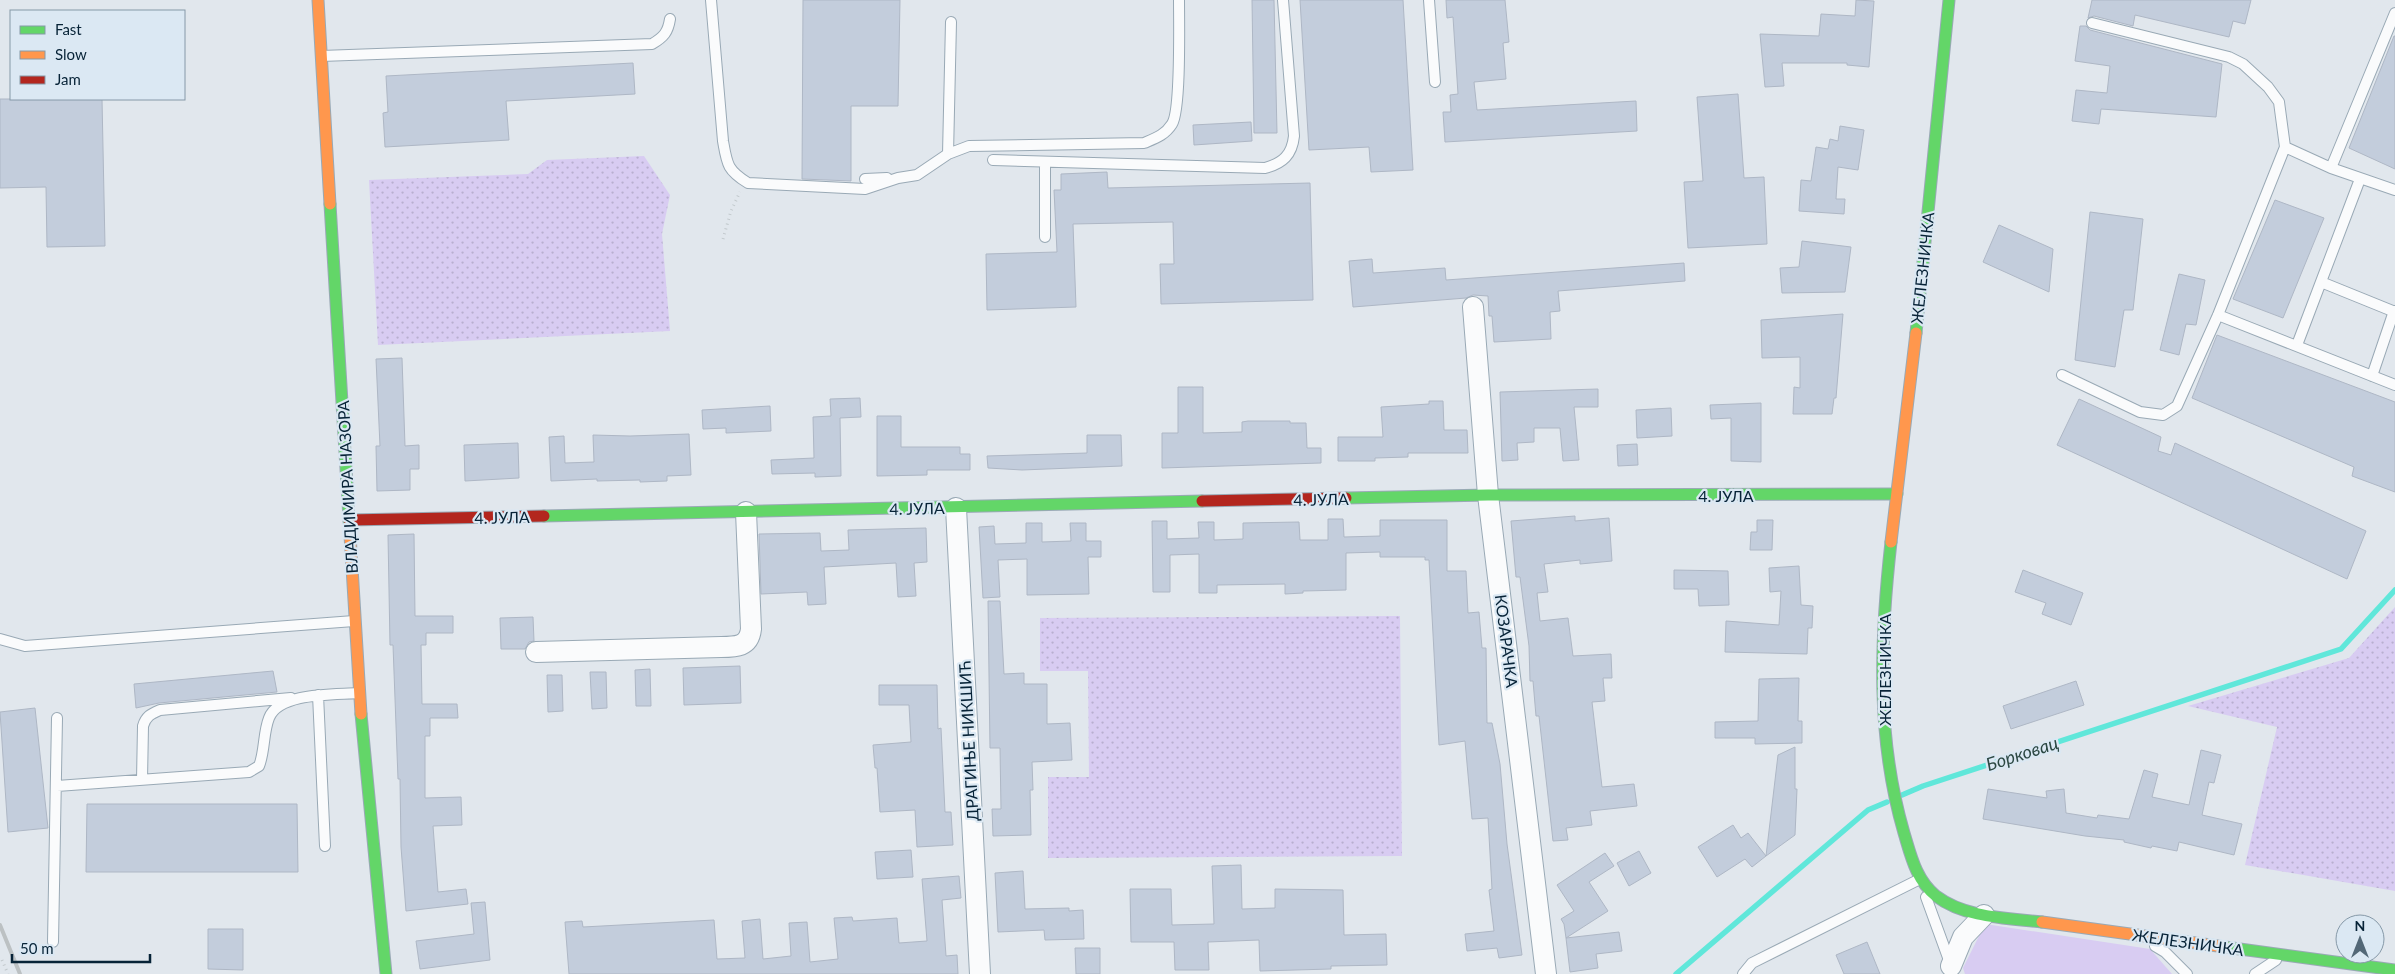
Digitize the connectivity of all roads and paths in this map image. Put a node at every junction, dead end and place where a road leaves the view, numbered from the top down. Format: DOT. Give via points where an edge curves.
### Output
graph roads {
  1 [pos="318,0"];
  2 [pos="711,0"];
  3 [pos="1179,0"];
  4 [pos="1283,0"];
  5 [pos="1430,0"];
  6 [pos="1949,0"];
  7 [pos="2395,13"];
  8 [pos="670,19"];
  9 [pos="951,22"];
  10 [pos="2092,23"];
  11 [pos="321,56"];
  12 [pos="1435,82"];
  13 [pos="2285,147"];
  14 [pos="948,154"];
  15 [pos="993,160"];
  16 [pos="1045,162"];
  17 [pos="2331,168"];
  18 [pos="898,178"];
  19 [pos="865,179"];
  20 [pos="2360,179"];
  21 [pos="748,184"];
  22 [pos="2395,190"];
  23 [pos="1045,237"];
  24 [pos="723,239"];
  25 [pos="2321,282"];
  26 [pos="1473,306"];
  27 [pos="2394,311"];
  28 [pos="2218,314"];
  29 [pos="2297,345"];
  30 [pos="2062,375"];
  31 [pos="2372,376"];
  32 [pos="2395,385"];
  33 [pos="1897,494"];
  34 [pos="1488,495"];
  35 [pos="956,508"];
  36 [pos="746,512"];
  37 [pos="349,520"];
  38 [pos="355,621"];
  39 [pos="0,639"];
  40 [pos="536,652"];
  41 [pos="359,694"];
  42 [pos="314,696"];
  43 [pos="58,718"];
  44 [pos="142,780"];
  45 [pos="57,786"];
  46 [pos="325,846"];
  47 [pos="1920,878"];
  48 [pos="1984,915"];
  49 [pos="2137,935"];
  50 [pos="53,942"];
  51 [pos="2286,955"];
  52 [pos="2,960"];
  53 [pos="1952,970"];
  54 [pos="2395,970"];
  55 [pos="8,974"];
  56 [pos="386,974"];
  57 [pos="980,974"];
  58 [pos="1546,974"];
  59 [pos="1743,974"];
  60 [pos="2187,974"];
  61 [pos="2255,974"];
  1 -- 11 [label="street, ВЛАДИМИРА НАЗОРА"];
  2 -- 21 [label="lane" via="726,157 733,174"];
  3 -- 14 [label="lane" via="1177,104 1173,122 1163,136 1144,143 969,146"];
  4 -- 16 [label="lane" via="1294,136 1288,156 1278,164 1264,168"];
  5 -- 12 [label="lane"];
  6 -- 33 [label="street, ЖЕЛЕЗНИЧКА"];
  7 -- 17 [label="lane"];
  8 -- 11 [label="lane" via="668,31 652,44"];
  9 -- 14 [label="lane"];
  10 -- 13 [label="lane" via="2229,57 2242,64 2268,87 2279,102"];
  11 -- 37 [label="street, ВЛАДИМИРА НАЗОРА"];
  13 -- 17 [label="lane"];
  13 -- 28 [label="lane"];
  14 -- 18 [label="lane" via="917,175"];
  15 -- 16 [label="lane"];
  16 -- 23 [label="lane"];
  17 -- 20 [label="lane"];
  18 -- 19 [label="lane"];
  18 -- 21 [label="lane" via="865,189"];
  20 -- 22 [label="lane"];
  20 -- 25 [label="lane"];
  21 -- 24 [label="path" via="731,210"];
  25 -- 27 [label="lane"];
  25 -- 29 [label="lane"];
  26 -- 34 [label="street, КОЗАРАЧКА"];
  27 -- 31 [label="lane"];
  28 -- 29 [label="lane"];
  28 -- 30 [label="lane" via="2177,406 2163,414 2140,412"];
  29 -- 31 [label="lane"];
  31 -- 32 [label="lane"];
  33 -- 34 [label="street, 4. ЈУЛА"];
  33 -- 47 [label="street, ЖЕЛЕЗНИЧКА" via="1885,592 1882,719 1898,818"];
  34 -- 35 [label="street, 4. ЈУЛА"];
  34 -- 58 [label="street, КОЗАРАЧКА"];
  35 -- 36 [label="street, 4. ЈУЛА"];
  35 -- 57 [label="street, ДРАГИЊЕ НИКШИЋ"];
  36 -- 37 [label="street, 4. ЈУЛА"];
  36 -- 40 [label="street" via="751,629 749,640 743,645"];
  37 -- 38 [label="street, ВЛАДИМИРА НАЗОРА"];
  38 -- 39 [label="lane" via="25,646"];
  38 -- 41 [label="street, ВЛАДИМИРА НАЗОРА"];
  41 -- 42 [label="lane"];
  41 -- 56 [label="street, ВЛАДИМИРА НАЗОРА"];
  42 -- 44 [label="lane" via="291,700 270,715 261,762 249,772"];
  42 -- 44 [label="lane" via="160,710 150,714 143,726"];
  42 -- 46 [label="lane"];
  43 -- 45 [label="lane"];
  44 -- 45 [label="lane"];
  45 -- 50 [label="lane"];
  47 -- 48 [label="street, ЖЕЛЕЗНИЧКА" via="1942,900 1964,911"];
  47 -- 53 [label="lane"];
  47 -- 59 [label="lane" via="1752,963"];
  48 -- 49 [label="street, ЖЕЛЕЗНИЧКА"];
  48 -- 53 [label="street" via="1963,937"];
  49 -- 51 [label="street, ЖЕЛЕЗНИЧКА"];
  49 -- 60 [label="lane" via="2165,952"];
  51 -- 54 [label="street, ЖЕЛЕЗНИЧКА"];
  51 -- 61 [label="lane"];
  52 -- 55 [label="path"];
}
